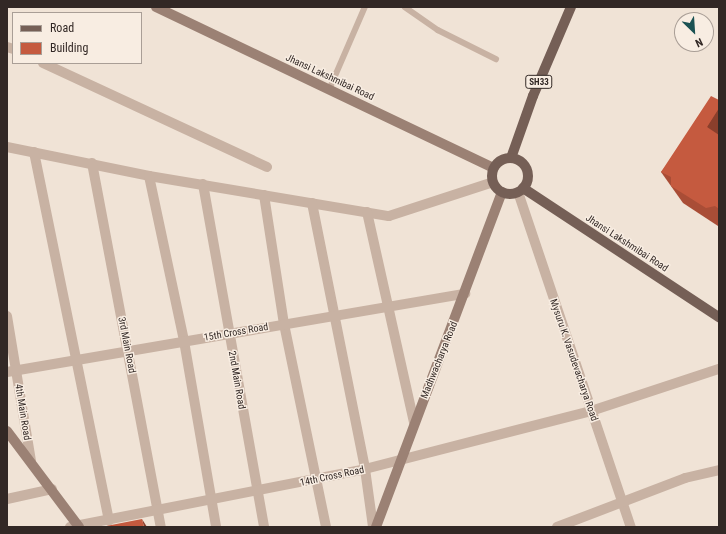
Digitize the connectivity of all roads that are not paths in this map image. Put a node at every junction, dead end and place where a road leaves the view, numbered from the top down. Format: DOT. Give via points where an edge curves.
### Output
graph roads {
  1 [pos="156,7"];
  2 [pos="365,7"];
  3 [pos="405,7"];
  4 [pos="570,7"];
  5 [pos="496,60"];
  6 [pos="45,64"];
  7 [pos="329,90"];
  8 [pos="7,147"];
  9 [pos="34,152"];
  10 [pos="511,158"];
  11 [pos="92,163"];
  12 [pos="267,167"];
  13 [pos="494,168"];
  14 [pos="149,176"];
  15 [pos="493,182"];
  16 [pos="203,184"];
  17 [pos="520,190"];
  18 [pos="502,192"];
  19 [pos="264,195"];
  20 [pos="312,203"];
  21 [pos="367,212"];
  22 [pos="465,294"];
  23 [pos="388,307"];
  24 [pos="334,315"];
  25 [pos="7,316"];
  26 [pos="719,317"];
  27 [pos="284,324"];
  28 [pos="228,333"];
  29 [pos="184,341"];
  30 [pos="128,351"];
  31 [pos="75,360"];
  32 [pos="719,369"];
  33 [pos="12,372"];
  34 [pos="592,411"];
  35 [pos="414,422"];
  36 [pos="7,431"];
  37 [pos="402,460"];
  38 [pos="31,461"];
  39 [pos="365,469"];
  40 [pos="719,470"];
  41 [pos="317,479"];
  42 [pos="52,489"];
  43 [pos="257,491"];
  44 [pos="7,499"];
  45 [pos="211,500"];
  46 [pos="623,503"];
  47 [pos="158,511"];
  48 [pos="109,520"];
  49 [pos="76,527"];
  50 [pos="161,527"];
  51 [pos="216,527"];
  52 [pos="264,527"];
  53 [pos="326,527"];
  54 [pos="374,527"];
  55 [pos="556,527"];
  56 [pos="631,527"];
  1 -- 7 [label="street, Jhansi Lakshmibai Road"];
  2 -- 7 [label="lane"];
  3 -- 5 [label="lane" via="438,30"];
  4 -- 10 [label="main road, SH33" via="533,96"];
  6 -- 12 [label="street"];
  7 -- 13 [label="street, Jhansi Lakshmibai Road"];
  8 -- 9 [label="street"];
  9 -- 11 [label="street"];
  9 -- 31 [label="street"];
  10 -- 13 [label="main road" via="501,161"];
  10 -- 17 [label="main road" via="520,162 526,170 527,180"];
  11 -- 14 [label="street"];
  11 -- 30 [label="street, 3rd Main Road"];
  13 -- 15 [label="main road"];
  14 -- 16 [label="street"];
  14 -- 29 [label="street"];
  15 -- 18 [label="main road"];
  15 -- 21 [label="street" via="389,216"];
  16 -- 19 [label="street"];
  16 -- 28 [label="street, 2nd Main Road"];
  17 -- 18 [label="main road"];
  17 -- 26 [label="main road, Jhansi Lakshmibai Road"];
  17 -- 34 [label="street, Mysuru K. Vasudevacharya Road"];
  18 -- 22 [label="street, Madhwacharya Road"];
  19 -- 20 [label="street"];
  19 -- 27 [label="street"];
  20 -- 21 [label="street"];
  20 -- 24 [label="street"];
  21 -- 23 [label="street"];
  22 -- 23 [label="street, 15th Cross Road"];
  22 -- 35 [label="street, Madhwacharya Road"];
  23 -- 24 [label="street, 15th Cross Road"];
  23 -- 35 [label="street"];
  24 -- 27 [label="street, 15th Cross Road"];
  24 -- 39 [label="street"];
  25 -- 33 [label="street, 4th Main Road"];
  27 -- 28 [label="street, 15th Cross Road"];
  27 -- 41 [label="street"];
  28 -- 29 [label="street, 15th Cross Road"];
  28 -- 43 [label="street, 2nd Main Road"];
  29 -- 30 [label="street, 15th Cross Road"];
  29 -- 45 [label="street"];
  30 -- 31 [label="street, 15th Cross Road"];
  30 -- 47 [label="street, 3rd Main Road"];
  31 -- 33 [label="street, 15th Cross Road"];
  31 -- 48 [label="street"];
  32 -- 34 [label="street, 14th Cross Road"];
  33 -- 38 [label="street, 4th Main Road"];
  34 -- 37 [label="street, 14th Cross Road"];
  34 -- 46 [label="street, Mysuru K. Vasudevacharya Road"];
  35 -- 37 [label="street, Madhwacharya Road"];
  36 -- 38 [label="street"];
  37 -- 39 [label="street, 14th Cross Road"];
  37 -- 54 [label="street, Madhwacharya Road"];
  38 -- 42 [label="street"];
  39 -- 41 [label="street, 14th Cross Road"];
  39 -- 54 [label="street"];
  40 -- 46 [label="street" via="685,478"];
  41 -- 43 [label="street, 14th Cross Road"];
  41 -- 53 [label="street"];
  42 -- 44 [label="street"];
  42 -- 49 [label="street"];
  43 -- 45 [label="street, 14th Cross Road"];
  43 -- 52 [label="street, 2nd Main Road"];
  45 -- 47 [label="street, 14th Cross Road"];
  45 -- 51 [label="street"];
  46 -- 55 [label="street"];
  46 -- 56 [label="street, Mysuru K. Vasudevacharya Road"];
  47 -- 48 [label="street, 14th Cross Road"];
  47 -- 50 [label="street, 3rd Main Road"];
  48 -- 49 [label="street, 14th Cross Road"];
}
